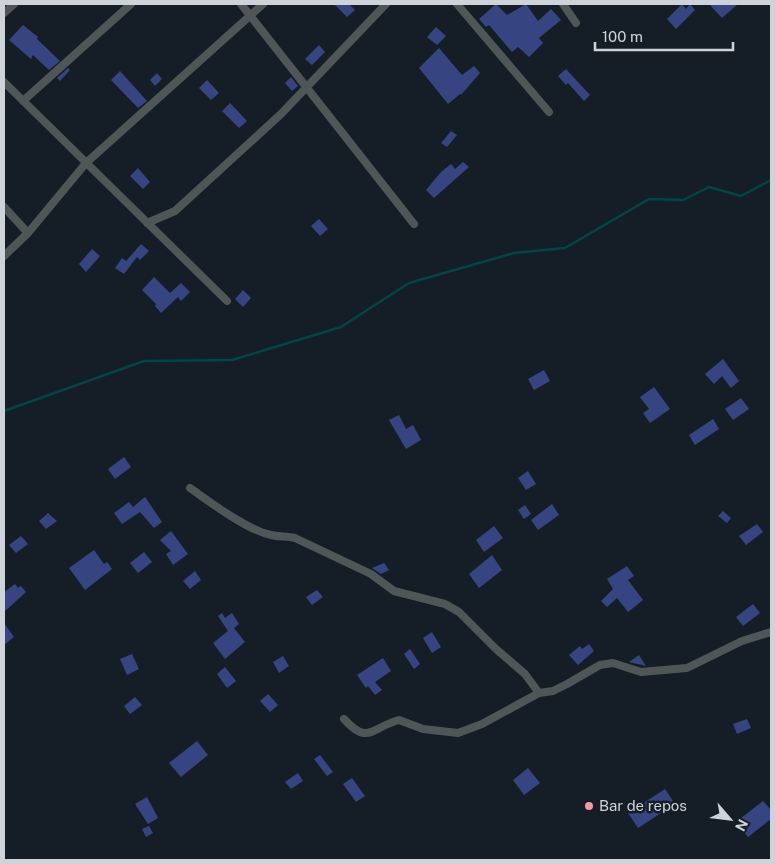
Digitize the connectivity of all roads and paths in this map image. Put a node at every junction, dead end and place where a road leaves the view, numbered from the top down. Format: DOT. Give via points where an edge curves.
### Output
graph roads {
  1 [pos="14,4"];
  2 [pos="131,4"];
  3 [pos="242,4"];
  4 [pos="263,4"];
  5 [pos="386,4"];
  6 [pos="457,4"];
  7 [pos="563,4"];
  8 [pos="4,13"];
  9 [pos="251,16"];
  10 [pos="576,23"];
  11 [pos="4,82"];
  12 [pos="306,86"];
  13 [pos="23,101"];
  14 [pos="550,112"];
  15 [pos="86,163"];
  16 [pos="4,207"];
  17 [pos="147,222"];
  18 [pos="414,224"];
  19 [pos="28,233"];
  20 [pos="4,256"];
  21 [pos="228,301"];
  22 [pos="190,488"];
  23 [pos="771,632"];
  24 [pos="539,692"];
  25 [pos="344,719"];
  1 -- 8 [label="street"];
  2 -- 13 [label="street"];
  3 -- 9 [label="street"];
  4 -- 9 [label="street"];
  5 -- 12 [label="street"];
  6 -- 14 [label="street"];
  7 -- 10 [label="street"];
  9 -- 12 [label="street"];
  9 -- 15 [label="street"];
  11 -- 13 [label="street"];
  12 -- 17 [label="street" via="175,211"];
  12 -- 18 [label="street"];
  13 -- 15 [label="street"];
  15 -- 17 [label="street"];
  15 -- 19 [label="street"];
  16 -- 19 [label="street"];
  17 -- 21 [label="street"];
  19 -- 20 [label="street"];
  22 -- 24 [label="street" via="255,529 272,536 294,538 371,574 394,591 445,604 459,612 525,674"];
  23 -- 24 [label="street" via="742,641 687,668 640,672 613,663 600,665 553,691"];
  24 -- 25 [label="street" via="482,724 458,733 423,729 399,720 370,734 362,734"];
}
